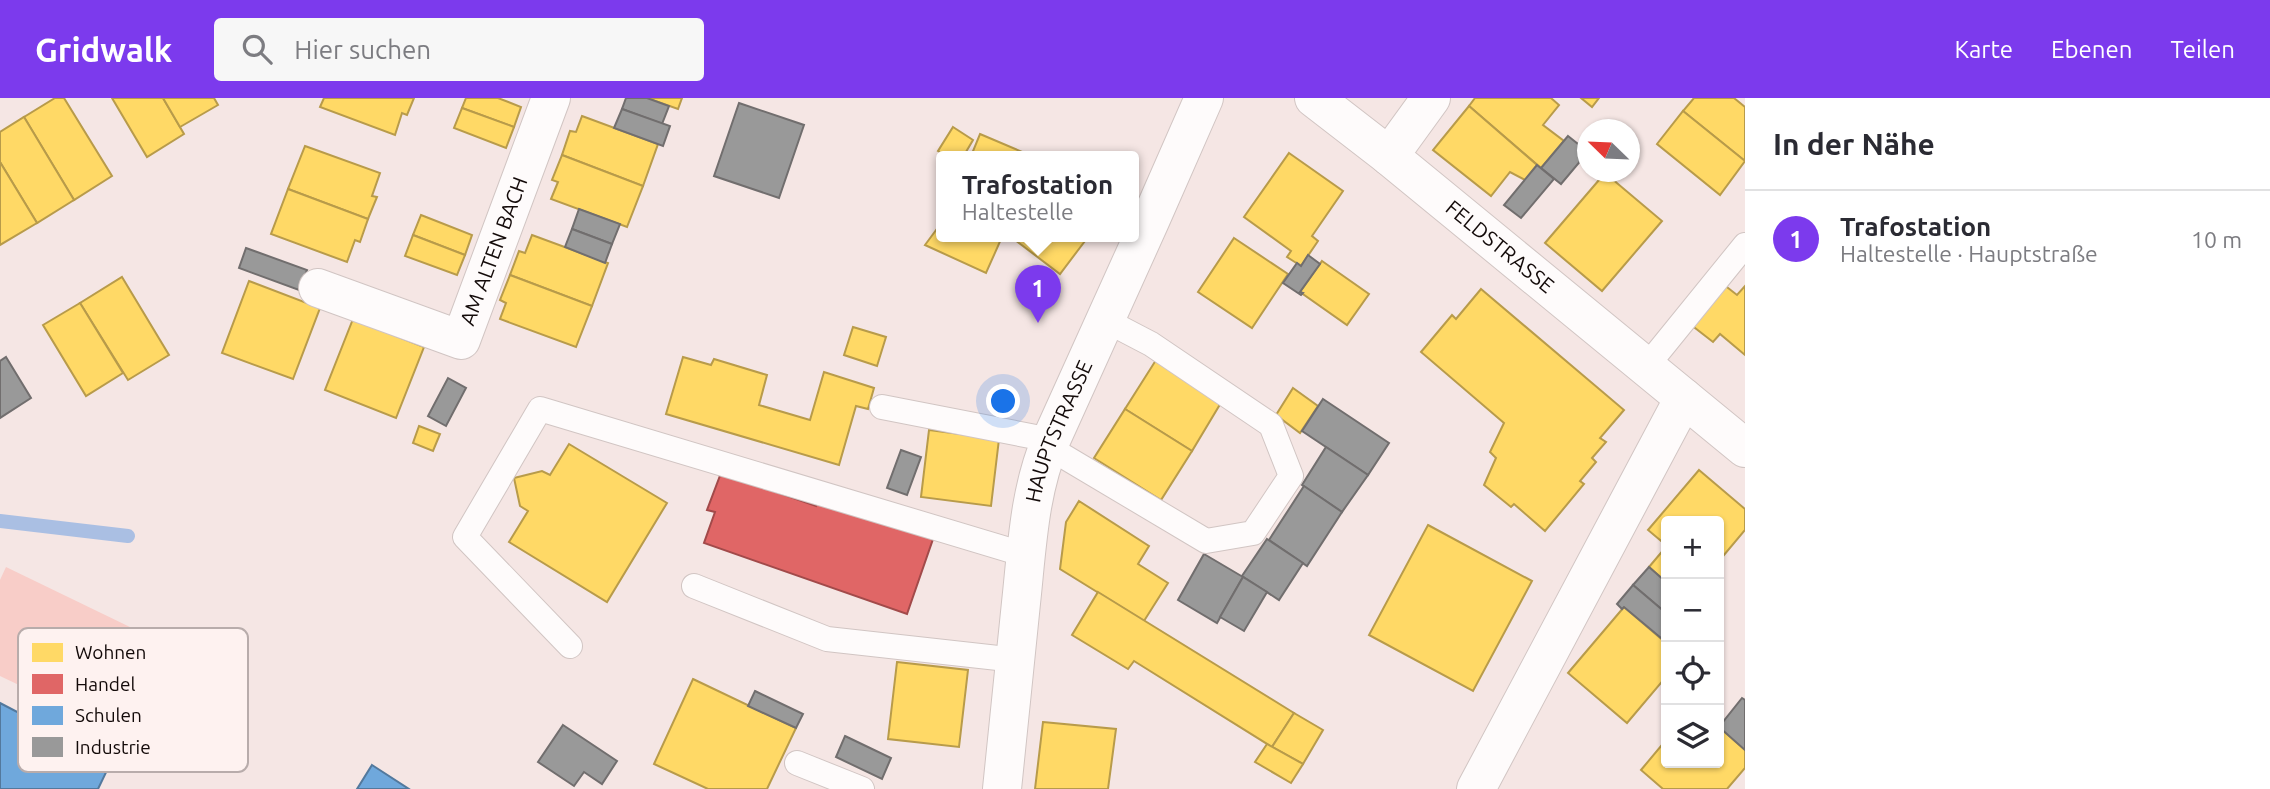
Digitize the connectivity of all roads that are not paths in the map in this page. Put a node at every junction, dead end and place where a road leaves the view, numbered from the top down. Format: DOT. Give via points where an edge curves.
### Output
graph roads {
  1 [pos="551,98"];
  2 [pos="1204,98"];
  3 [pos="1314,98"];
  4 [pos="1431,98"];
  5 [pos="1389,156"];
  6 [pos="1745,245"];
  7 [pos="317,288"];
  8 [pos="1105,320"];
  9 [pos="1646,367"];
  10 [pos="1684,398"];
  11 [pos="882,407"];
  12 [pos="1049,443"];
  13 [pos="1745,448"];
  14 [pos="1026,555"];
  15 [pos="694,586"];
  16 [pos="569,646"];
  17 [pos="1016,660"];
  18 [pos="797,764"];
  19 [pos="862,789"];
  20 [pos="1002,789"];
  21 [pos="1476,789"];
  1 -- 7 [label="street, AM ALTEN BACH" via="461,340"];
  2 -- 8 [label="street, HAUPTSTRASSE"];
  3 -- 5 [label="street, FELDSTRASSE"];
  4 -- 5 [label="street"];
  5 -- 9 [label="street, FELDSTRASSE"];
  6 -- 9 [label="lane"];
  8 -- 12 [label="street, HAUPTSTRASSE"];
  8 -- 12 [label="lane" via="1151,344 1271,425 1291,476 1253,533 1206,541"];
  9 -- 10 [label="street, FELDSTRASSE"];
  10 -- 13 [label="street, FELDSTRASSE"];
  10 -- 21 [label="street"];
  11 -- 12 [label="lane"];
  12 -- 14 [label="street, HAUPTSTRASSE" via="1034,493"];
  14 -- 16 [label="lane" via="540,409 465,537"];
  14 -- 17 [label="street, HAUPTSTRASSE"];
  15 -- 17 [label="lane" via="827,639"];
  17 -- 20 [label="street, HAUPTSTRASSE"];
  18 -- 19 [label="lane"];
}
